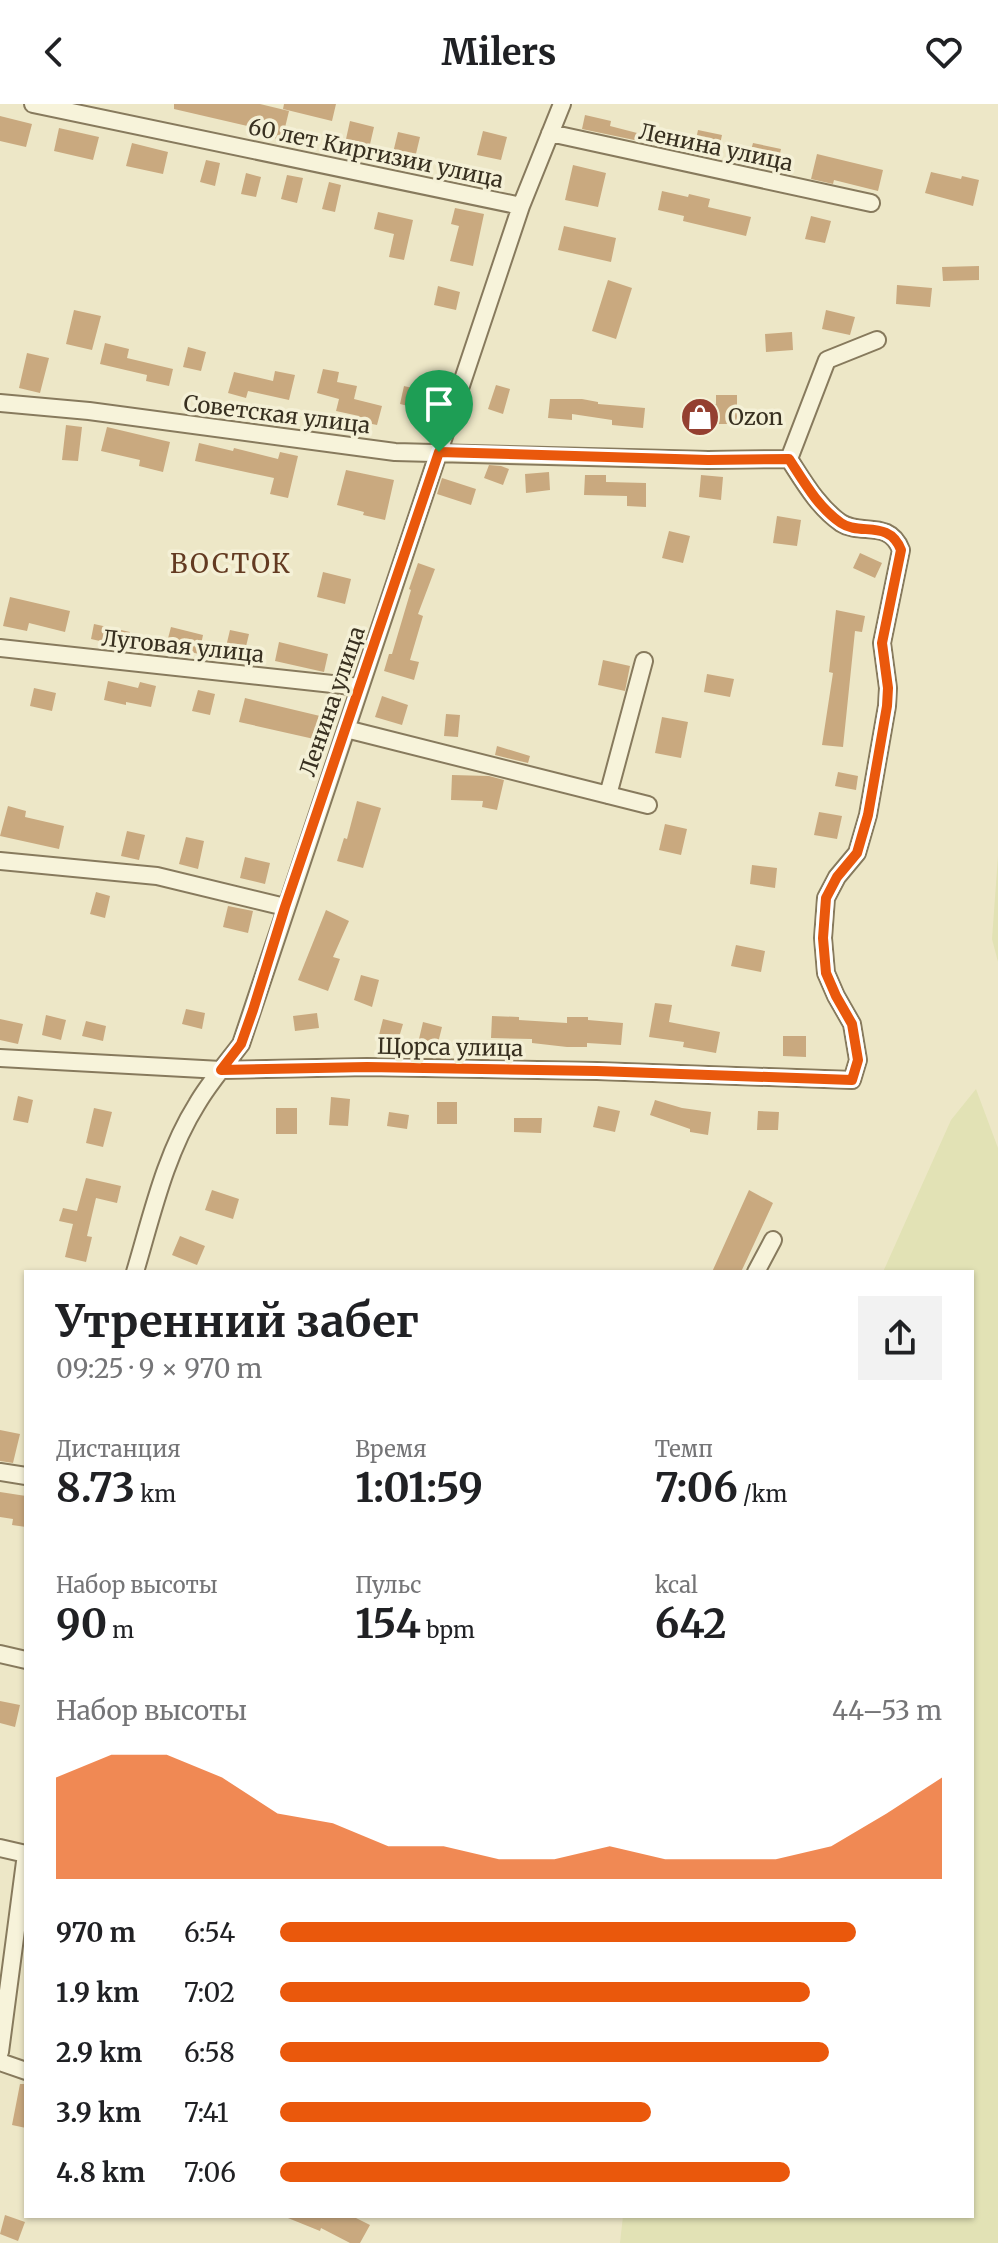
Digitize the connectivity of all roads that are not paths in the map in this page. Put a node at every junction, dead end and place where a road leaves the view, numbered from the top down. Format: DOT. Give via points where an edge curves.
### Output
graph roads {
  1 [pos="33,104"];
  2 [pos="562,104"];
  3 [pos="550,133"];
  4 [pos="871,203"];
  5 [pos="521,206"];
  6 [pos="877,340"];
  7 [pos="0,403"];
  8 [pos="439,452"];
  9 [pos="789,459"];
  10 [pos="0,648"];
  11 [pos="644,661"];
  12 [pos="360,687"];
  13 [pos="346,729"];
  14 [pos="608,795"];
  15 [pos="648,805"];
  16 [pos="0,861"];
  17 [pos="285,907"];
  18 [pos="0,1058"];
  19 [pos="221,1070"];
  20 [pos="773,1240"];
  21 [pos="136,1270"];
  22 [pos="757,1270"];
  23 [pos="0,1472"];
  24 [pos="24,1476"];
  25 [pos="0,1654"];
  26 [pos="24,1660"];
  27 [pos="0,1848"];
  28 [pos="24,1854"];
  29 [pos="24,1864"];
  30 [pos="6,1953"];
  31 [pos="0,2052"];
  32 [pos="0,2062"];
  33 [pos="24,2070"];
  1 -- 5 [label="street, 60 лет Киргизии улица"];
  2 -- 3 [label="street, Ленина улица"];
  3 -- 4 [label="street, Ленина улица"];
  3 -- 5 [label="street, Ленина улица"];
  5 -- 8 [label="street, Ленина улица"];
  6 -- 9 [label="street" via="827,360"];
  7 -- 8 [label="street, Советская улица" via="395,452"];
  8 -- 9 [label="street, Советская улица"];
  8 -- 12 [label="street, Ленина улица"];
  9 -- 19 [label="street, Щорса улица" via="820,505 844,525 876,529 898,542 901,550 882,643 887,706 868,815 857,853 826,898 826,973 852,1024 858,1060 851,1081 382,1067"];
  10 -- 12 [label="street, Луговая улица"];
  11 -- 14 [label="street"];
  12 -- 13 [label="street, Ленина улица"];
  13 -- 14 [label="street"];
  13 -- 17 [label="street, Ленина улица"];
  14 -- 15 [label="street"];
  16 -- 17 [label="street" via="157,876"];
  17 -- 19 [label="street, Ленина улица" via="241,1044"];
  18 -- 19 [label="street, Щорса улица"];
  19 -- 21 [label="street, Ленина улица" via="197,1103 168,1162"];
  20 -- 22 [label="street"];
  23 -- 24 [label="street"];
  25 -- 26 [label="street"];
  27 -- 28 [label="street"];
  29 -- 30 [label="street"];
  30 -- 31 [label="street"];
  32 -- 33 [label="street"];
}
